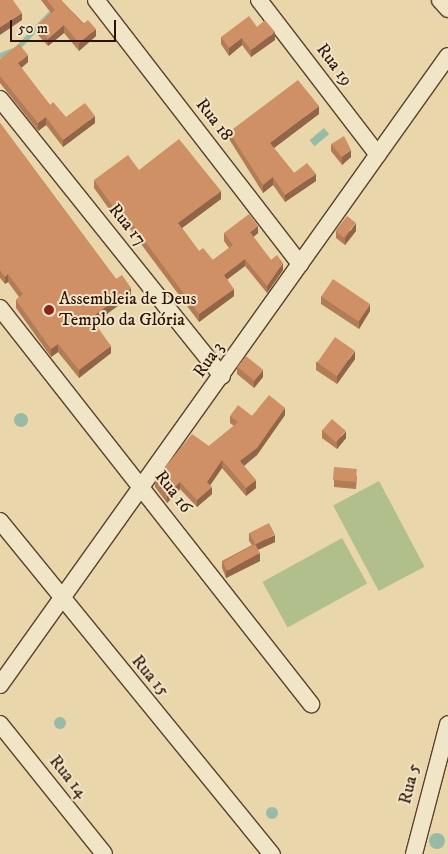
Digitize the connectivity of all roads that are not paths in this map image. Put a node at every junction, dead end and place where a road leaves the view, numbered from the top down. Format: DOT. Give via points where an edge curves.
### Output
graph roads {
  1 [pos="96,0"];
  2 [pos="259,0"];
  3 [pos="440,0"];
  4 [pos="448,9"];
  5 [pos="448,56"];
  6 [pos="0,99"];
  7 [pos="378,155"];
  8 [pos="300,264"];
  9 [pos="0,308"];
  10 [pos="222,376"];
  11 [pos="143,486"];
  12 [pos="0,521"];
  13 [pos="62,600"];
  14 [pos="0,686"];
  15 [pos="311,704"];
  16 [pos="0,724"];
  17 [pos="448,724"];
  18 [pos="104,854"];
  19 [pos="272,854"];
  20 [pos="414,854"];
  1 -- 8 [label="street, Rua 18"];
  2 -- 7 [label="street, Rua 19"];
  3 -- 4 [label="street"];
  5 -- 7 [label="street, Rua 3"];
  6 -- 10 [label="street, Rua 17"];
  7 -- 8 [label="street, Rua 3"];
  8 -- 10 [label="street, Rua 3"];
  9 -- 11 [label="street, Rua 16"];
  10 -- 11 [label="street, Rua 3"];
  11 -- 13 [label="street, Rua 3"];
  11 -- 15 [label="street, Rua 16"];
  12 -- 13 [label="street, Rua 15"];
  13 -- 14 [label="street, Rua 3"];
  13 -- 19 [label="street, Rua 15"];
  16 -- 18 [label="street, Rua 14"];
  17 -- 20 [label="street, Rua 5"];
}
